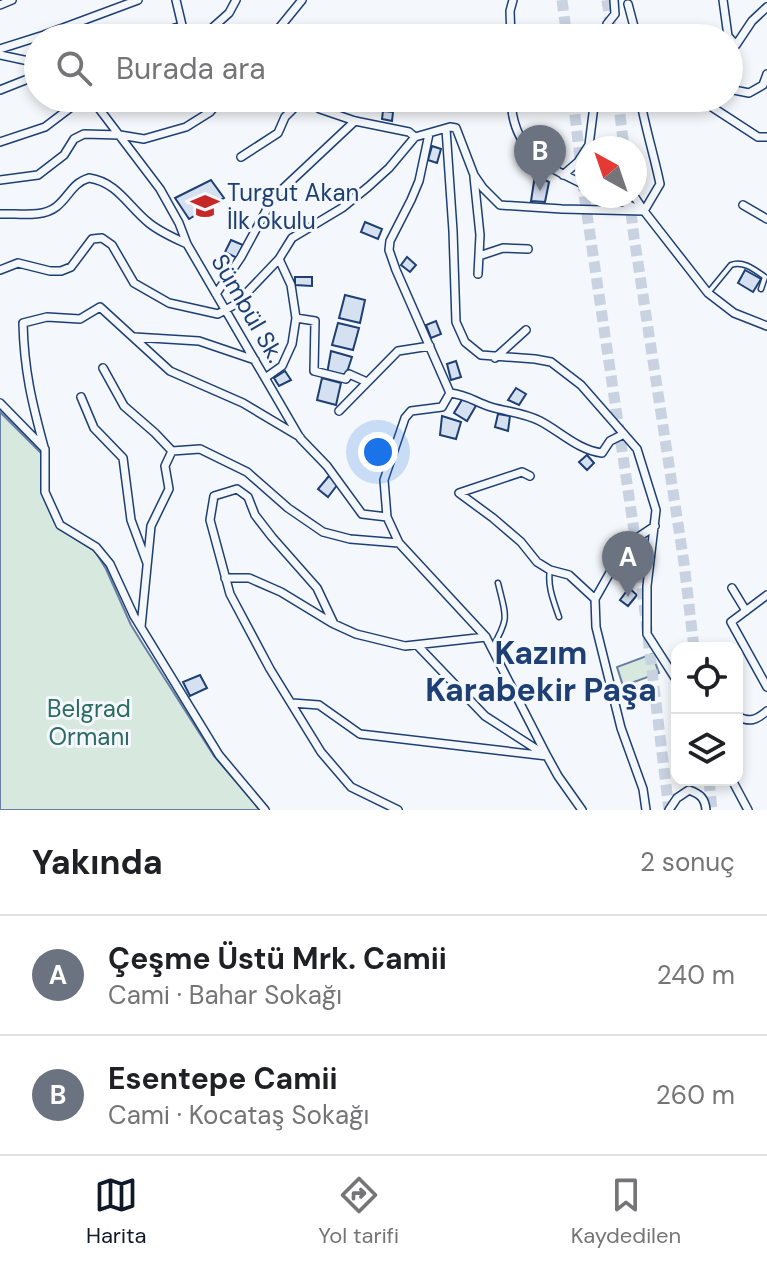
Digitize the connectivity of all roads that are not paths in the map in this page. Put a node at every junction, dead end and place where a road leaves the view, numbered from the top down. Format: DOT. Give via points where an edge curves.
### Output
graph roads {
  1 [pos="12,0"];
  2 [pos="138,0"];
  3 [pos="176,0"];
  4 [pos="236,0"];
  5 [pos="302,0"];
  6 [pos="513,0"];
  7 [pos="614,0"];
  8 [pos="723,0"];
  9 [pos="628,4"];
  10 [pos="0,5"];
  11 [pos="767,7"];
  12 [pos="74,24"];
  13 [pos="181,24"];
  14 [pos="217,24"];
  15 [pos="282,24"];
  16 [pos="510,24"];
  17 [pos="607,24"];
  18 [pos="633,24"];
  19 [pos="726,24"];
  20 [pos="743,34"];
  21 [pos="24,41"];
  22 [pos="0,49"];
  23 [pos="0,55"];
  24 [pos="24,60"];
  25 [pos="767,74"];
  26 [pos="24,81"];
  27 [pos="0,90"];
  28 [pos="743,92"];
  29 [pos="65,112"];
  30 [pos="102,112"];
  31 [pos="210,112"];
  32 [pos="290,112"];
  33 [pos="329,112"];
  34 [pos="513,112"];
  35 [pos="593,112"];
  36 [pos="642,112"];
  37 [pos="720,112"];
  38 [pos="355,121"];
  39 [pos="446,129"];
  40 [pos="429,134"];
  41 [pos="120,135"];
  42 [pos="415,137"];
  43 [pos="767,137"];
  44 [pos="0,142"];
  45 [pos="241,157"];
  46 [pos="474,175"];
  47 [pos="563,175"];
  48 [pos="0,180"];
  49 [pos="575,180"];
  50 [pos="743,205"];
  51 [pos="637,208"];
  52 [pos="642,208"];
  53 [pos="644,211"];
  54 [pos="0,214"];
  55 [pos="767,219"];
  56 [pos="187,244"];
  57 [pos="528,249"];
  58 [pos="479,256"];
  59 [pos="279,259"];
  60 [pos="0,270"];
  61 [pos="478,274"];
  62 [pos="761,289"];
  63 [pos="708,293"];
  64 [pos="216,294"];
  65 [pos="226,310"];
  66 [pos="296,318"];
  67 [pos="767,326"];
  68 [pos="526,330"];
  69 [pos="134,337"];
  70 [pos="430,346"];
  71 [pos="495,358"];
  72 [pos="255,360"];
  73 [pos="103,368"];
  74 [pos="265,378"];
  75 [pos="367,382"];
  76 [pos="450,393"];
  77 [pos="81,397"];
  78 [pos="0,403"];
  79 [pos="339,411"];
  80 [pos="624,434"];
  81 [pos="300,438"];
  82 [pos="45,449"];
  83 [pos="172,451"];
  84 [pos="530,476"];
  85 [pos="387,517"];
  86 [pos="655,526"];
  87 [pos="399,543"];
  88 [pos="148,565"];
  89 [pos="550,570"];
  90 [pos="225,578"];
  91 [pos="498,583"];
  92 [pos="732,588"];
  93 [pos="767,595"];
  94 [pos="595,599"];
  95 [pos="746,611"];
  96 [pos="559,617"];
  97 [pos="334,624"];
  98 [pos="141,627"];
  99 [pos="486,637"];
  100 [pos="417,645"];
  101 [pos="492,648"];
  102 [pos="671,672"];
  103 [pos="767,687"];
  104 [pos="292,703"];
  105 [pos="767,711"];
  106 [pos="743,719"];
  107 [pos="547,756"];
  108 [pos="735,786"];
  109 [pos="265,810"];
  110 [pos="398,810"];
  111 [pos="582,810"];
  112 [pos="646,810"];
  113 [pos="669,810"];
  114 [pos="706,810"];
  115 [pos="748,810"];
  1 -- 10 [label="street"];
  2 -- 12 [label="street"];
  3 -- 13 [label="street"];
  4 -- 14 [label="street"];
  5 -- 15 [label="street"];
  6 -- 16 [label="street"];
  7 -- 17 [label="street" via="615,14"];
  8 -- 19 [label="street"];
  9 -- 18 [label="street"];
  11 -- 20 [label="street"];
  21 -- 22 [label="street"];
  23 -- 24 [label="street"];
  25 -- 28 [label="street" via="763,85"];
  26 -- 27 [label="street"];
  29 -- 44 [label="street" via="45,127"];
  30 -- 41 [label="street, Sümbül Sk."];
  31 -- 41 [label="street" via="186,127 144,139"];
  32 -- 45 [label="street" via="278,133"];
  33 -- 38 [label="street"];
  34 -- 47 [label="street" via="525,146"];
  35 -- 47 [label="street" via="589,145"];
  36 -- 53 [label="street" via="660,184"];
  37 -- 43 [label="street" via="758,137"];
  38 -- 42 [label="street"];
  38 -- 64 [label="street" via="273,198"];
  39 -- 40 [label="street"];
  39 -- 46 [label="street" via="458,130"];
  39 -- 71 [label="street" via="456,322 465,342"];
  40 -- 42 [label="street"];
  40 -- 70 [label="street" via="419,181 389,250"];
  41 -- 48 [label="street" via="84,134 38,175"];
  41 -- 56 [label="street, Sümbül Sk." via="160,189"];
  42 -- 59 [label="street" via="368,187 292,238"];
  46 -- 53 [label="street" via="500,205"];
  46 -- 58 [label="street"];
  47 -- 49 [label="street"];
  50 -- 55 [label="street"];
  51 -- 53 [label="street"];
  52 -- 53 [label="street"];
  53 -- 63 [label="street"];
  54 -- 56 [label="street" via="43,213 89,178 109,185 147,222"];
  56 -- 64 [label="street, Sümbül Sk."];
  57 -- 58 [label="street" via="503,248"];
  58 -- 61 [label="street"];
  59 -- 65 [label="street"];
  59 -- 66 [label="street" via="291,285"];
  60 -- 65 [label="street" via="18,263 61,271 71,267 92,239 102,238 112,245 134,283 169,303 218,314"];
  62 -- 63 [label="lane" via="765,277 740,263 731,265"];
  63 -- 67 [label="street" via="734,313"];
  64 -- 65 [label="street, Sümbül Sk."];
  65 -- 72 [label="street, Sümbül Sk."];
  66 -- 74 [label="street" via="282,366"];
  66 -- 75 [label="street" via="315,321 314,371 346,379 349,374"];
  68 -- 71 [label="street"];
  69 -- 72 [label="street" via="199,341"];
  69 -- 81 [label="street" via="170,371 243,403"];
  69 -- 82 [label="street" via="100,307 80,319 47,317 23,323 31,399"];
  70 -- 75 [label="street" via="398,351"];
  70 -- 76 [label="street"];
  71 -- 80 [label="street" via="551,362 581,385"];
  72 -- 74 [label="street, Sümbül Sk."];
  73 -- 83 [label="street" via="124,406"];
  74 -- 81 [label="street, Sümbül Sk."];
  75 -- 79 [label="street"];
  76 -- 80 [label="street" via="523,413 592,452 602,453"];
  76 -- 85 [label="street" via="442,407 411,411 405,418 384,480"];
  77 -- 88 [label="street" via="94,428 123,458 131,520"];
  78 -- 82 [label="street"];
  80 -- 86 [label="street" via="637,449 656,510"];
  81 -- 85 [label="street, Sümbül Sk." via="362,514"];
  82 -- 98 [label="street" via="45,492 60,525 96,547 110,564"];
  83 -- 87 [label="street" via="200,449 247,472 323,532"];
  83 -- 88 [label="street" via="165,466 169,489 151,526"];
  84 -- 89 [label="street" via="522,472 459,493"];
  85 -- 87 [label="street"];
  86 -- 94 [label="street" via="625,546"];
  86 -- 102 [label="street" via="647,634"];
  87 -- 99 [label="street"];
  88 -- 98 [label="street"];
  89 -- 94 [label="street" via="569,575"];
  89 -- 96 [label="lane"];
  90 -- 97 [label="street" via="249,578"];
  90 -- 97 [label="street" via="210,520 214,496 237,489 317,588"];
  90 -- 104 [label="street"];
  91 -- 101 [label="lane" via="506,617"];
  92 -- 95 [label="street"];
  93 -- 95 [label="street"];
  94 -- 112 [label="street" via="596,627"];
  95 -- 103 [label="street" via="731,622"];
  97 -- 100 [label="street" via="356,634"];
  98 -- 109 [label="street" via="219,755"];
  99 -- 100 [label="street"];
  99 -- 101 [label="street"];
  100 -- 107 [label="street" via="485,716"];
  101 -- 107 [label="street"];
  104 -- 107 [label="street" via="319,705 360,734"];
  104 -- 110 [label="street" via="321,752 351,787"];
  105 -- 106 [label="street"];
  107 -- 111 [label="street"];
  108 -- 115 [label="street"];
  113 -- 114 [label="street" via="689,790 703,798"];
}
